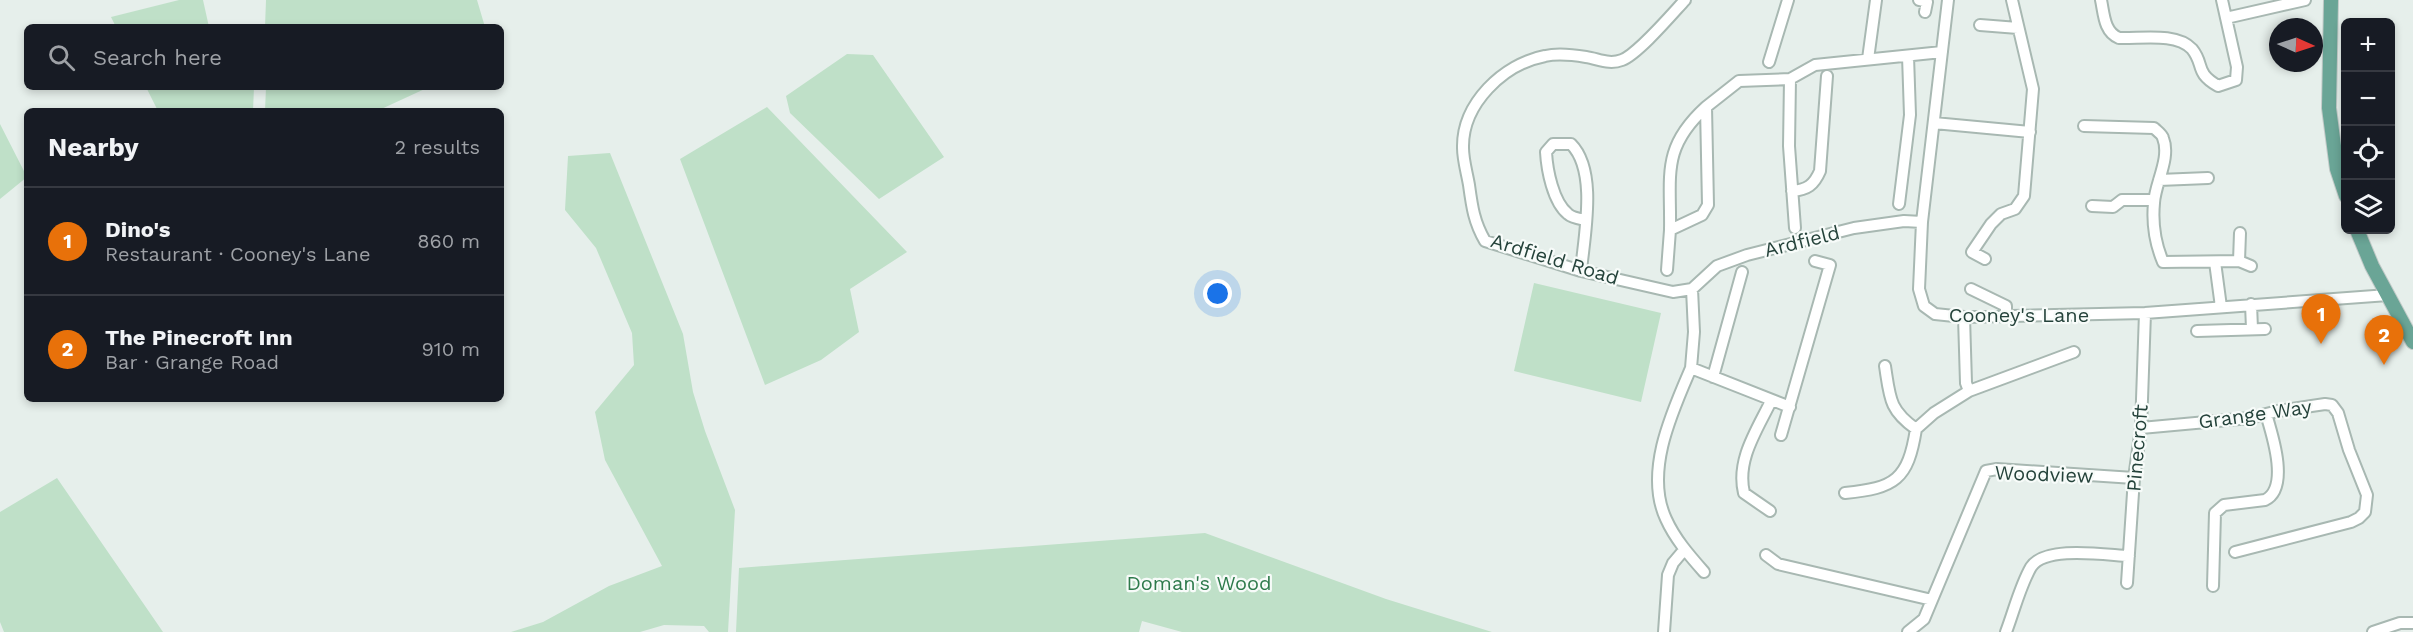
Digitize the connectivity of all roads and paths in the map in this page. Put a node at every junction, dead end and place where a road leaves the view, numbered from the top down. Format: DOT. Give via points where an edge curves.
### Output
graph roads {
  1 [pos="1685,0"];
  2 [pos="1788,0"];
  3 [pos="1876,0"];
  4 [pos="1919,0"];
  5 [pos="1948,0"];
  6 [pos="2012,0"];
  7 [pos="2101,0"];
  8 [pos="2222,0"];
  9 [pos="2305,0"];
  10 [pos="2331,0"];
  11 [pos="1925,12"];
  12 [pos="2226,18"];
  13 [pos="1980,25"];
  14 [pos="2018,28"];
  15 [pos="1942,52"];
  16 [pos="1908,56"];
  17 [pos="1869,59"];
  18 [pos="1769,62"];
  19 [pos="1827,76"];
  20 [pos="1790,80"];
  21 [pos="1706,107"];
  22 [pos="1934,123"];
  23 [pos="2084,126"];
  24 [pos="2030,132"];
  25 [pos="2208,178"];
  26 [pos="2159,180"];
  27 [pos="2341,180"];
  28 [pos="1792,191"];
  29 [pos="2154,201"];
  30 [pos="1899,204"];
  31 [pos="2092,206"];
  32 [pos="1586,220"];
  33 [pos="1922,222"];
  34 [pos="1795,228"];
  35 [pos="1670,230"];
  36 [pos="2240,233"];
  37 [pos="2359,234"];
  38 [pos="1985,259"];
  39 [pos="1815,261"];
  40 [pos="2239,261"];
  41 [pos="2216,262"];
  42 [pos="2251,266"];
  43 [pos="1667,270"];
  44 [pos="1581,272"];
  45 [pos="1742,272"];
  46 [pos="1692,289"];
  47 [pos="1971,289"];
  48 [pos="2388,296"];
  49 [pos="2251,304"];
  50 [pos="2221,307"];
  51 [pos="2145,313"];
  52 [pos="2006,315"];
  53 [pos="1964,317"];
  54 [pos="2252,329"];
  55 [pos="2265,329"];
  56 [pos="2197,331"];
  57 [pos="2412,338"];
  58 [pos="2074,352"];
  59 [pos="1885,366"];
  60 [pos="1691,368"];
  61 [pos="1713,377"];
  62 [pos="1969,392"];
  63 [pos="1771,400"];
  64 [pos="1790,406"];
  65 [pos="2266,414"];
  66 [pos="2141,428"];
  67 [pos="1916,429"];
  68 [pos="1782,435"];
  69 [pos="2133,478"];
  70 [pos="1845,493"];
  71 [pos="1770,511"];
  72 [pos="1684,550"];
  73 [pos="2235,552"];
  74 [pos="1766,555"];
  75 [pos="2129,556"];
  76 [pos="1704,572"];
  77 [pos="2127,583"];
  78 [pos="2213,586"];
  79 [pos="1932,600"];
  80 [pos="2413,623"];
  81 [pos="1664,632"];
  82 [pos="1908,632"];
  83 [pos="2006,632"];
  84 [pos="2373,632"];
  1 -- 44 [label="street, Ardfield Road" via="1623,60 1603,62 1589,57 1547,55 1527,61 1490,87 1467,122 1463,154 1475,223 1485,241"];
  2 -- 18 [label="street"];
  3 -- 17 [label="street"];
  4 -- 11 [label="street" via="1928,2"];
  5 -- 15 [label="street, Cooney's Lane"];
  6 -- 14 [label="street"];
  7 -- 12 [label="street" via="2108,31 2113,36 2174,39 2192,49 2204,78 2218,86 2236,80 2237,67"];
  8 -- 12 [label="street"];
  9 -- 12 [label="street"];
  10 -- 27 [label="main road" via="2330,117"];
  13 -- 14 [label="street"];
  14 -- 24 [label="street" via="2033,88"];
  15 -- 16 [label="street"];
  15 -- 22 [label="street, Cooney's Lane"];
  16 -- 17 [label="street"];
  16 -- 30 [label="street" via="1910,115"];
  17 -- 20 [label="street" via="1815,65"];
  19 -- 28 [label="street" via="1820,171 1809,187"];
  20 -- 21 [label="street" via="1739,81"];
  20 -- 28 [label="street"];
  21 -- 35 [label="street" via="1686,129 1671,160"];
  21 -- 35 [label="street" via="1708,205 1702,215"];
  22 -- 24 [label="street"];
  22 -- 33 [label="street, Cooney's Lane"];
  23 -- 26 [label="street" via="2154,128 2163,137 2165,152"];
  24 -- 38 [label="street" via="2024,196 2015,209 2001,214 1991,224 1972,252"];
  25 -- 26 [label="street"];
  26 -- 29 [label="street"];
  28 -- 34 [label="street"];
  29 -- 31 [label="street" via="2122,200 2113,207"];
  29 -- 41 [label="street" via="2156,245 2163,262"];
  32 -- 32 [label="street" via="1585,171 1580,153 1571,144 1553,144 1546,152 1548,175 1559,203 1568,215"];
  32 -- 44 [label="street"];
  33 -- 46 [label="street, Ardfield" via="1854,228 1747,255 1717,266"];
  33 -- 53 [label="street, Cooney's Lane" via="1919,289 1924,306 1942,316"];
  35 -- 43 [label="street"];
  36 -- 40 [label="street"];
  37 -- 48 [label="main road"];
  39 -- 64 [label="street" via="1830,265"];
  40 -- 41 [label="street"];
  40 -- 42 [label="street"];
  41 -- 50 [label="street"];
  44 -- 46 [label="street, Ardfield Road" via="1673,292"];
  45 -- 61 [label="street"];
  46 -- 60 [label="street"];
  47 -- 52 [label="street" via="2006,306"];
  48 -- 49 [label="street, Cooney's Lane"];
  48 -- 57 [label="main road"];
  49 -- 50 [label="street, Cooney's Lane"];
  49 -- 54 [label="street"];
  50 -- 51 [label="street, Cooney's Lane"];
  51 -- 52 [label="street, Cooney's Lane"];
  51 -- 66 [label="street, Pinecroft"];
  52 -- 53 [label="street, Cooney's Lane"];
  53 -- 62 [label="street"];
  54 -- 55 [label="street"];
  54 -- 56 [label="street"];
  58 -- 62 [label="street"];
  59 -- 67 [label="street" via="1890,400 1901,418"];
  60 -- 61 [label="street"];
  60 -- 72 [label="street" via="1660,449 1659,474 1665,518"];
  61 -- 63 [label="street"];
  62 -- 67 [label="street"];
  63 -- 64 [label="street"];
  63 -- 71 [label="street" via="1743,461 1740,478 1744,493"];
  64 -- 68 [label="street"];
  65 -- 66 [label="street, Grange Way"];
  65 -- 73 [label="street, Grange Way" via="2332,405 2368,504 2360,518 2350,522"];
  65 -- 78 [label="street" via="2277,456 2275,490 2271,498 2224,505 2214,513"];
  66 -- 69 [label="street, Pinecroft"];
  67 -- 70 [label="street" via="1909,462 1901,474 1875,490"];
  69 -- 75 [label="street, Pinecroft"];
  69 -- 79 [label="street, Woodview" via="1986,471"];
  72 -- 76 [label="street"];
  72 -- 81 [label="street" via="1672,563 1668,575"];
  74 -- 79 [label="street" via="1778,564"];
  75 -- 77 [label="street, Pinecroft"];
  75 -- 83 [label="street" via="2042,557 2032,566"];
  79 -- 82 [label="street" via="1924,619"];
  80 -- 84 [label="street"];
}
